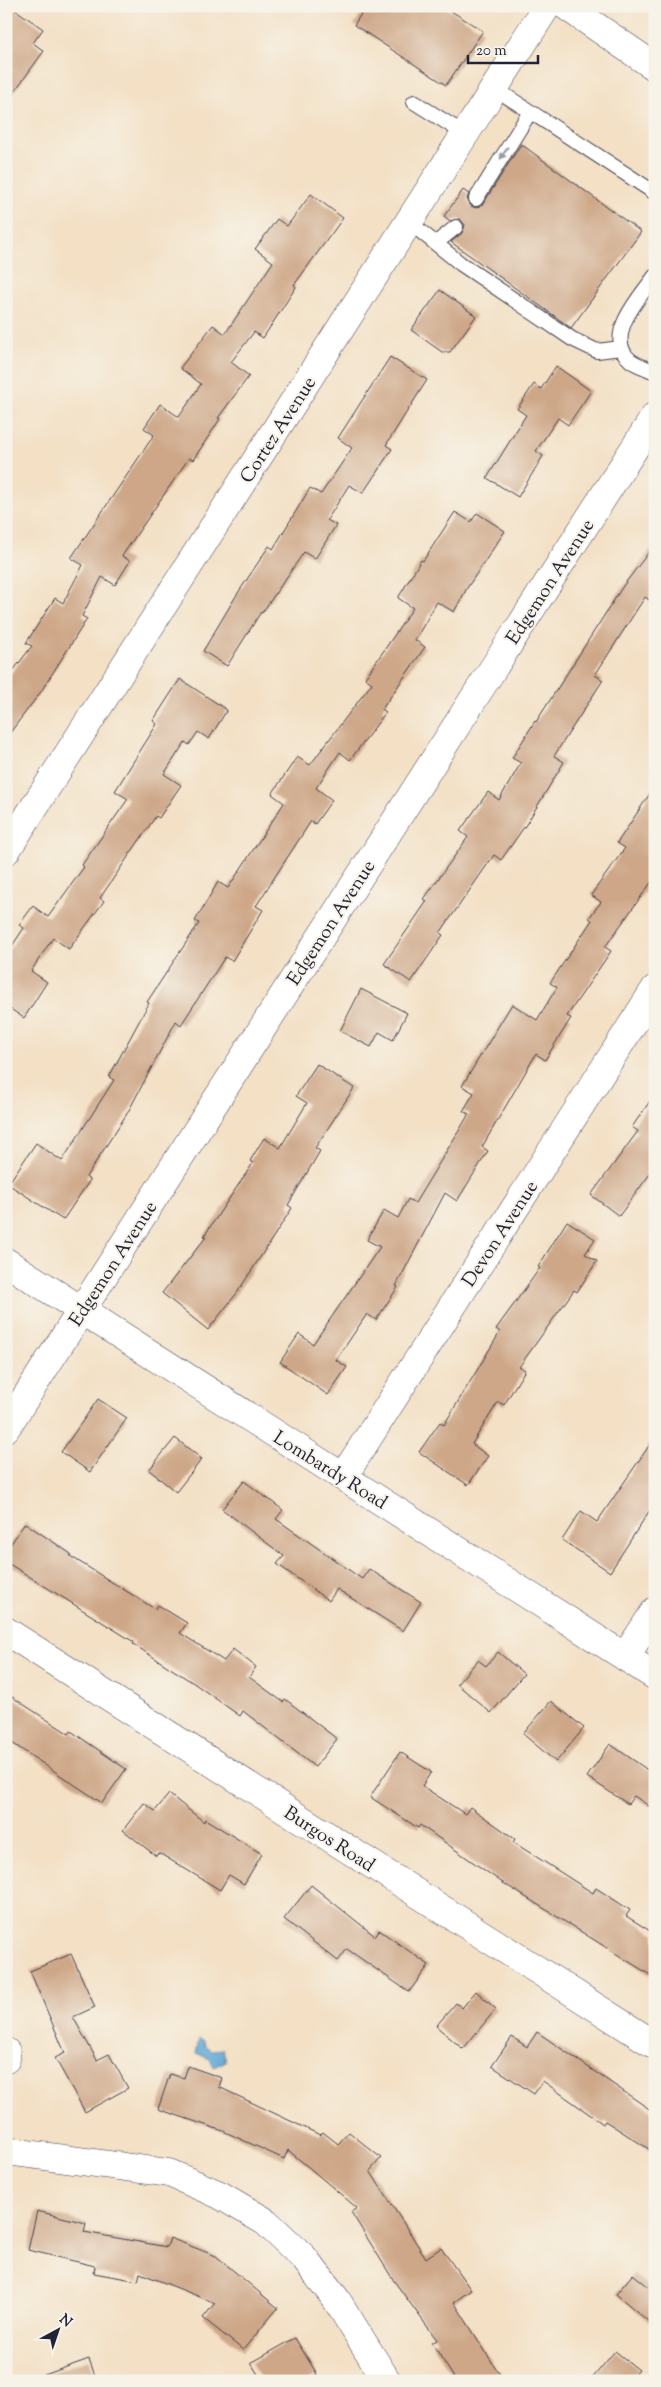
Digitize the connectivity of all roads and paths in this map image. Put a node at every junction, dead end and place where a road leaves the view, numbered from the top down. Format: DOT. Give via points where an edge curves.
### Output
graph roads {
  1 [pos="547,6"];
  2 [pos="566,6"];
  3 [pos="655,67"];
  4 [pos="494,88"];
  5 [pos="414,102"];
  6 [pos="530,112"];
  7 [pos="465,134"];
  8 [pos="655,193"];
  9 [pos="476,199"];
  10 [pos="409,222"];
  11 [pos="456,227"];
  12 [pos="436,244"];
  13 [pos="655,276"];
  14 [pos="621,348"];
  15 [pos="655,372"];
  16 [pos="655,416"];
  17 [pos="6,851"];
  18 [pos="655,989"];
  19 [pos="6,1262"];
  20 [pos="81,1311"];
  21 [pos="6,1428"];
  22 [pos="344,1477"];
  23 [pos="655,1611"];
  24 [pos="6,1631"];
  25 [pos="625,1657"];
  26 [pos="655,1676"];
  27 [pos="655,2044"];
  28 [pos="6,2052"];
  29 [pos="6,2059"];
  30 [pos="6,2151"];
  31 [pos="387,2381"];
  1 -- 4 [label="street, Cortez Avenue"];
  2 -- 3 [label="street"];
  4 -- 6 [label="lane"];
  4 -- 7 [label="street, Cortez Avenue"];
  5 -- 7 [label="lane"];
  6 -- 8 [label="lane"];
  6 -- 9 [label="lane, one-way"];
  7 -- 10 [label="street, Cortez Avenue"];
  10 -- 12 [label="lane"];
  10 -- 17 [label="street, Cortez Avenue"];
  11 -- 12 [label="lane"];
  12 -- 14 [label="lane" via="572,339 597,351"];
  13 -- 14 [label="lane" via="626,318 620,334"];
  14 -- 15 [label="lane" via="631,361"];
  16 -- 20 [label="street, Edgemon Avenue"];
  18 -- 22 [label="street, Devon Avenue"];
  19 -- 20 [label="street, Lombardy Road"];
  20 -- 21 [label="street, Edgemon Avenue"];
  20 -- 22 [label="street, Lombardy Road"];
  22 -- 25 [label="street, Lombardy Road"];
  23 -- 25 [label="street"];
  24 -- 27 [label="street, Burgos Road"];
  25 -- 26 [label="street, Lombardy Road"];
  28 -- 29 [label="street"];
  30 -- 31 [label="street" via="169,2173 220,2195 266,2222 304,2258 336,2298"];
}
